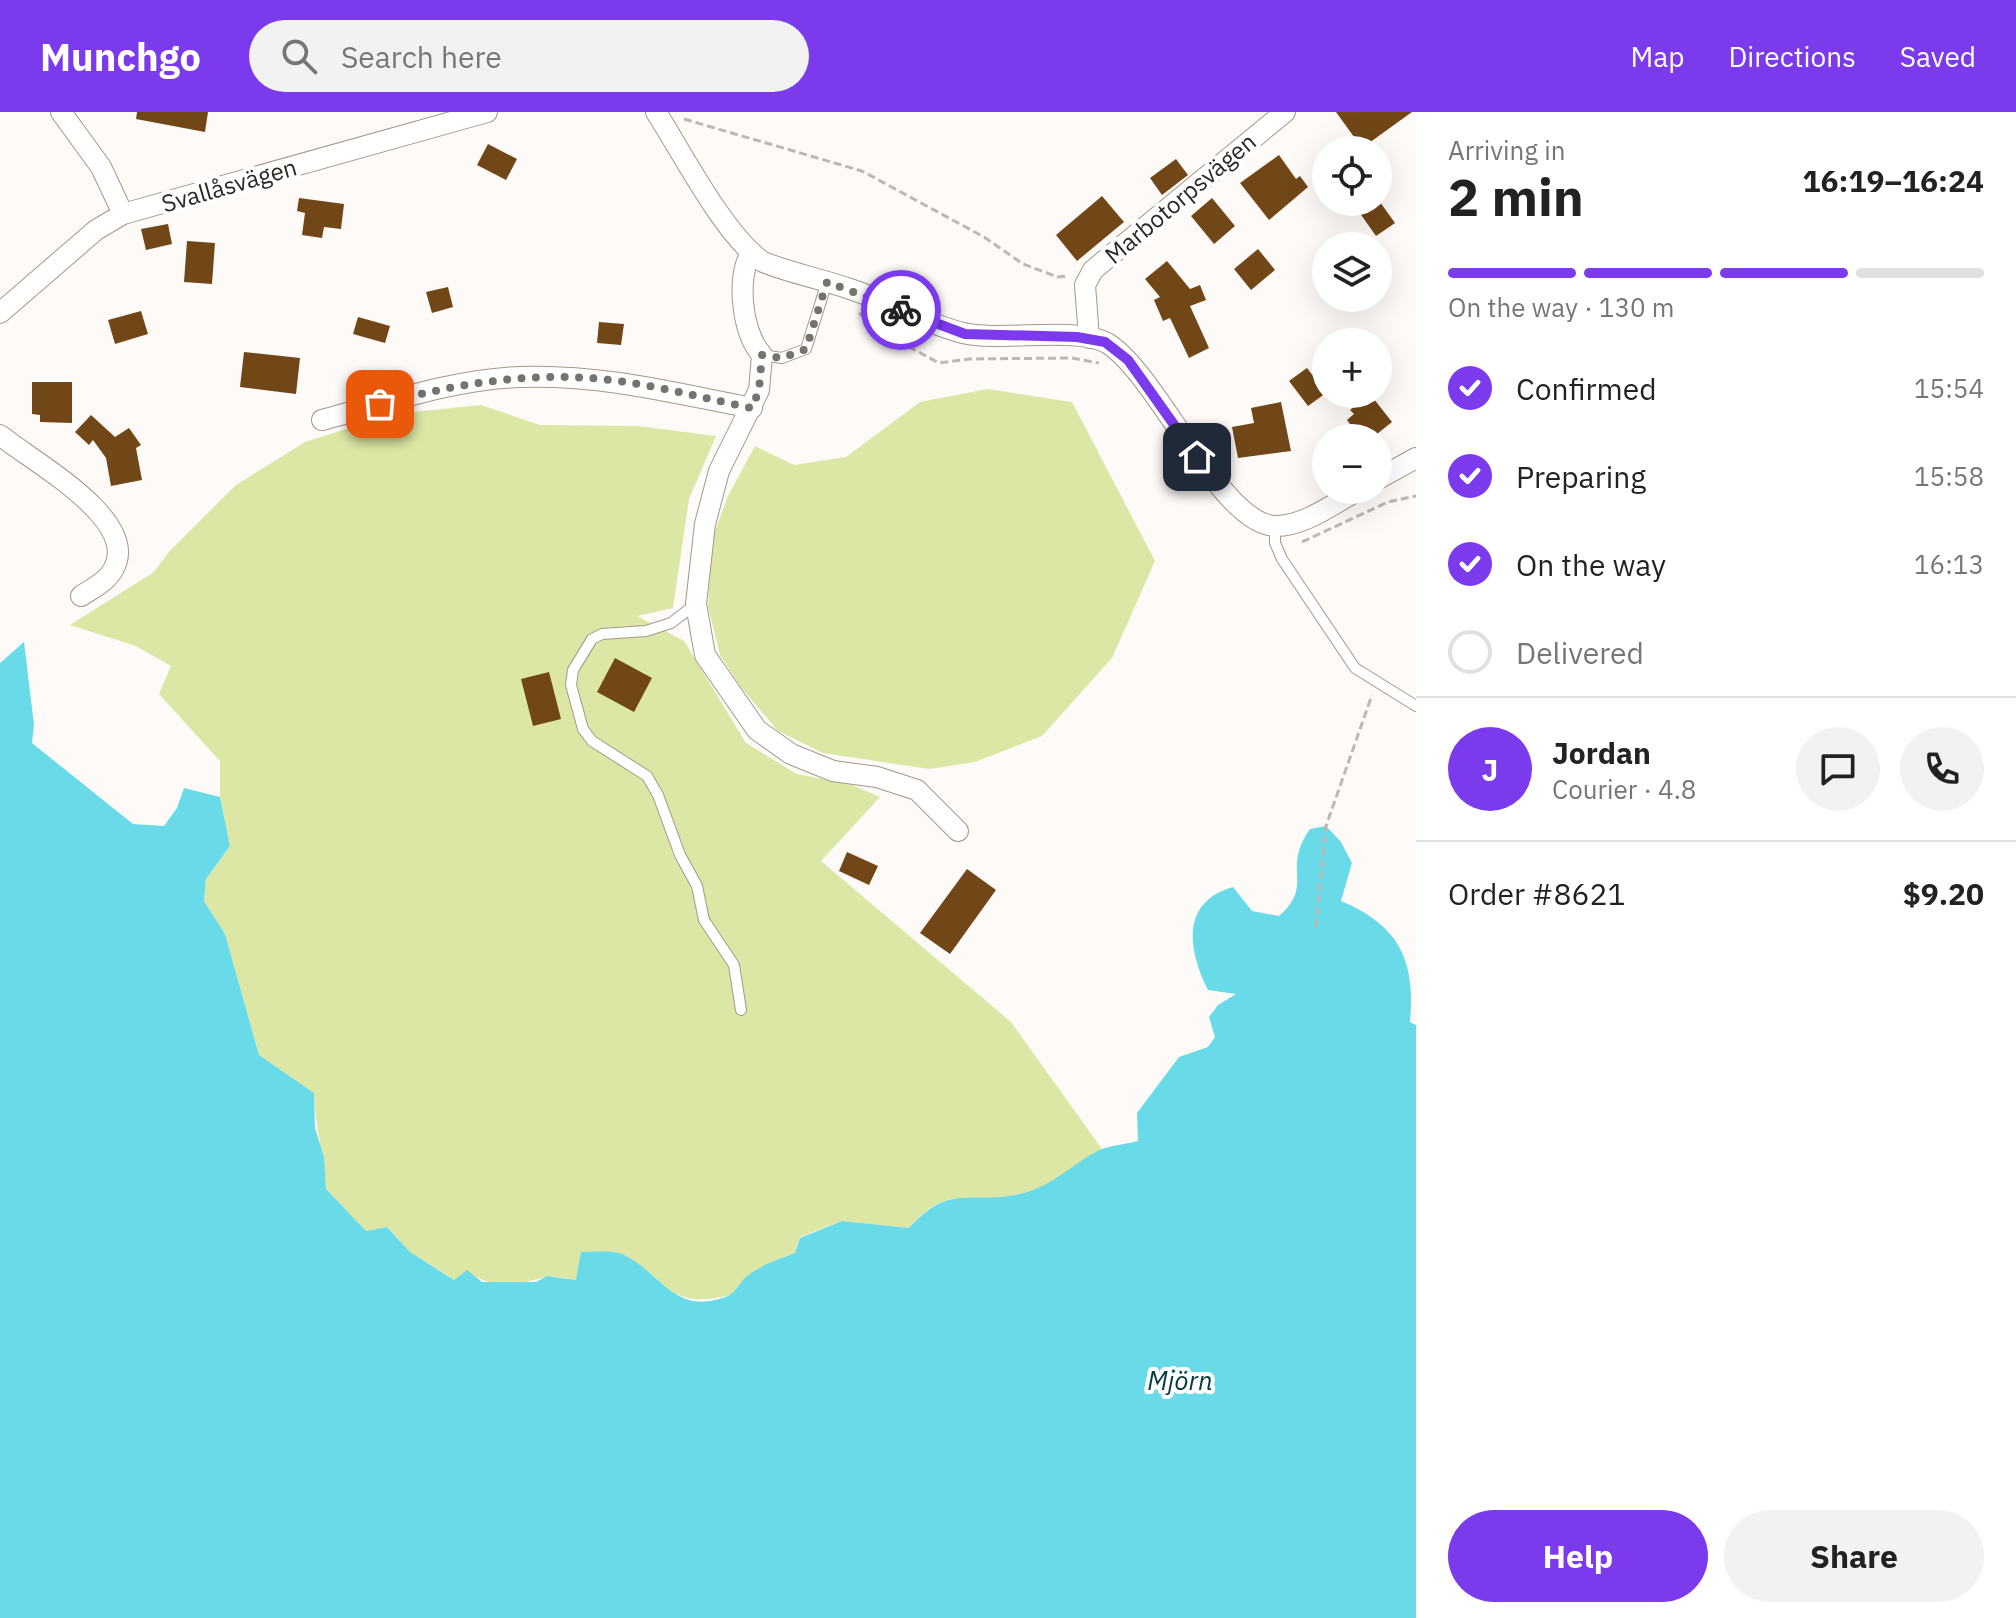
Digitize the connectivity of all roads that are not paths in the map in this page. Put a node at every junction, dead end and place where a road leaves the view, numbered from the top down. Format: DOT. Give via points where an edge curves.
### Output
graph roads {
  1 [pos="61,112"];
  2 [pos="487,112"];
  3 [pos="656,112"];
  4 [pos="1285,112"];
  5 [pos="123,214"];
  6 [pos="751,253"];
  7 [pos="827,282"];
  8 [pos="0,313"];
  9 [pos="1089,338"];
  10 [pos="762,355"];
  11 [pos="752,408"];
  12 [pos="322,420"];
  13 [pos="0,435"];
  14 [pos="1416,458"];
  15 [pos="1392,471"];
  16 [pos="1334,504"];
  17 [pos="1275,535"];
  18 [pos="81,596"];
  19 [pos="696,604"];
  20 [pos="1416,706"];
  21 [pos="958,831"];
  22 [pos="741,1010"];
  1 -- 5 [label="street" via="101,167"];
  2 -- 5 [label="street, Svallåsvägen"];
  3 -- 6 [label="street"];
  4 -- 9 [label="street, Marbotorpsvägen" via="1087,277"];
  5 -- 8 [label="street, Svallåsvägen" via="96,230"];
  6 -- 7 [label="street" via="778,268"];
  6 -- 10 [label="street" via="744,269 744,298 754,346"];
  7 -- 9 [label="street" via="965,334"];
  7 -- 10 [label="lane" via="806,349 782,358"];
  9 -- 17 [label="street" via="1105,342 1128,360 1234,501"];
  10 -- 11 [label="street"];
  11 -- 12 [label="street" via="618,381 517,377 410,396"];
  11 -- 19 [label="street" via="719,471 710,501"];
  13 -- 18 [label="street" via="112,526 119,549 114,569"];
  14 -- 15 [label="street"];
  16 -- 17 [label="street"];
  17 -- 20 [label="lane" via="1282,559 1355,668"];
  19 -- 21 [label="street" via="705,655 757,730 791,754 833,771 917,790"];
  19 -- 22 [label="lane" via="671,623 592,639 573,670 571,685 583,729 592,741 647,776 658,795 697,886 704,920 734,965"];
}
